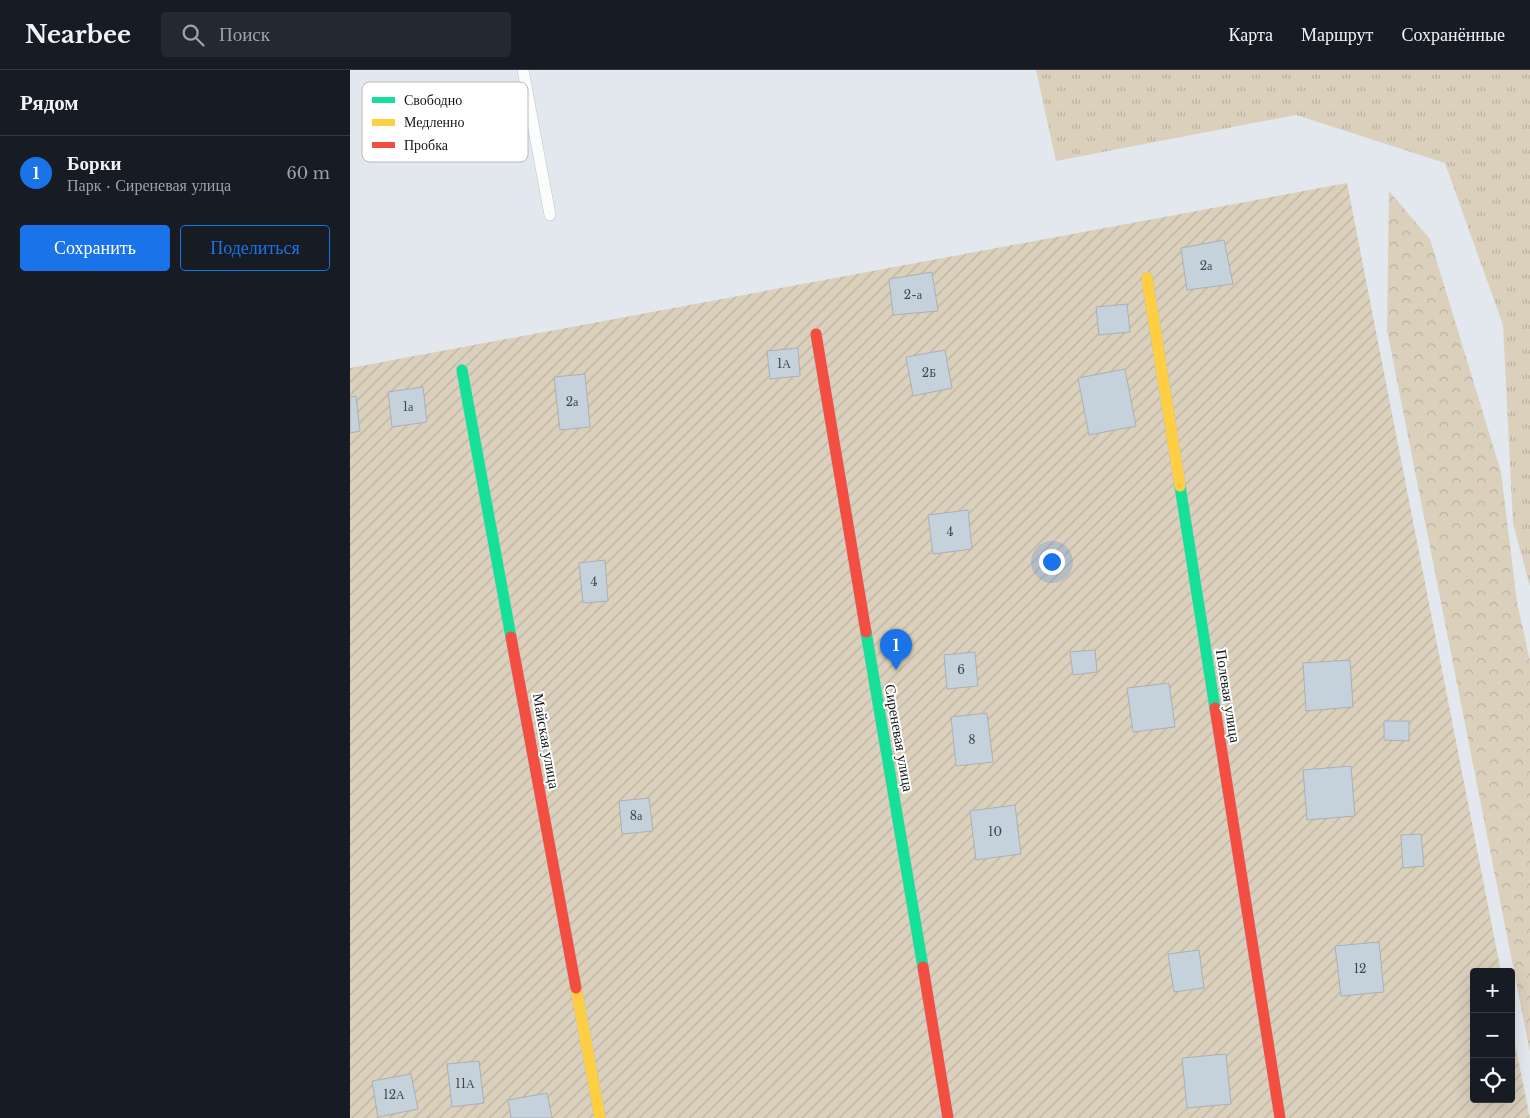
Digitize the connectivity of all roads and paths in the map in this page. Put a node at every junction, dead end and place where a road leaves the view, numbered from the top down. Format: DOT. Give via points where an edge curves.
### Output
graph roads {
  1 [pos="528,97"];
  2 [pos="550,215"];
  3 [pos="1147,278"];
  4 [pos="816,334"];
  5 [pos="462,370"];
  6 [pos="600,1118"];
  7 [pos="948,1118"];
  8 [pos="1280,1118"];
  1 -- 2 [label="lane"];
  3 -- 8 [label="street, Полевая улица"];
  4 -- 7 [label="street, Сиреневая улица"];
  5 -- 6 [label="street, Майская улица"];
}
